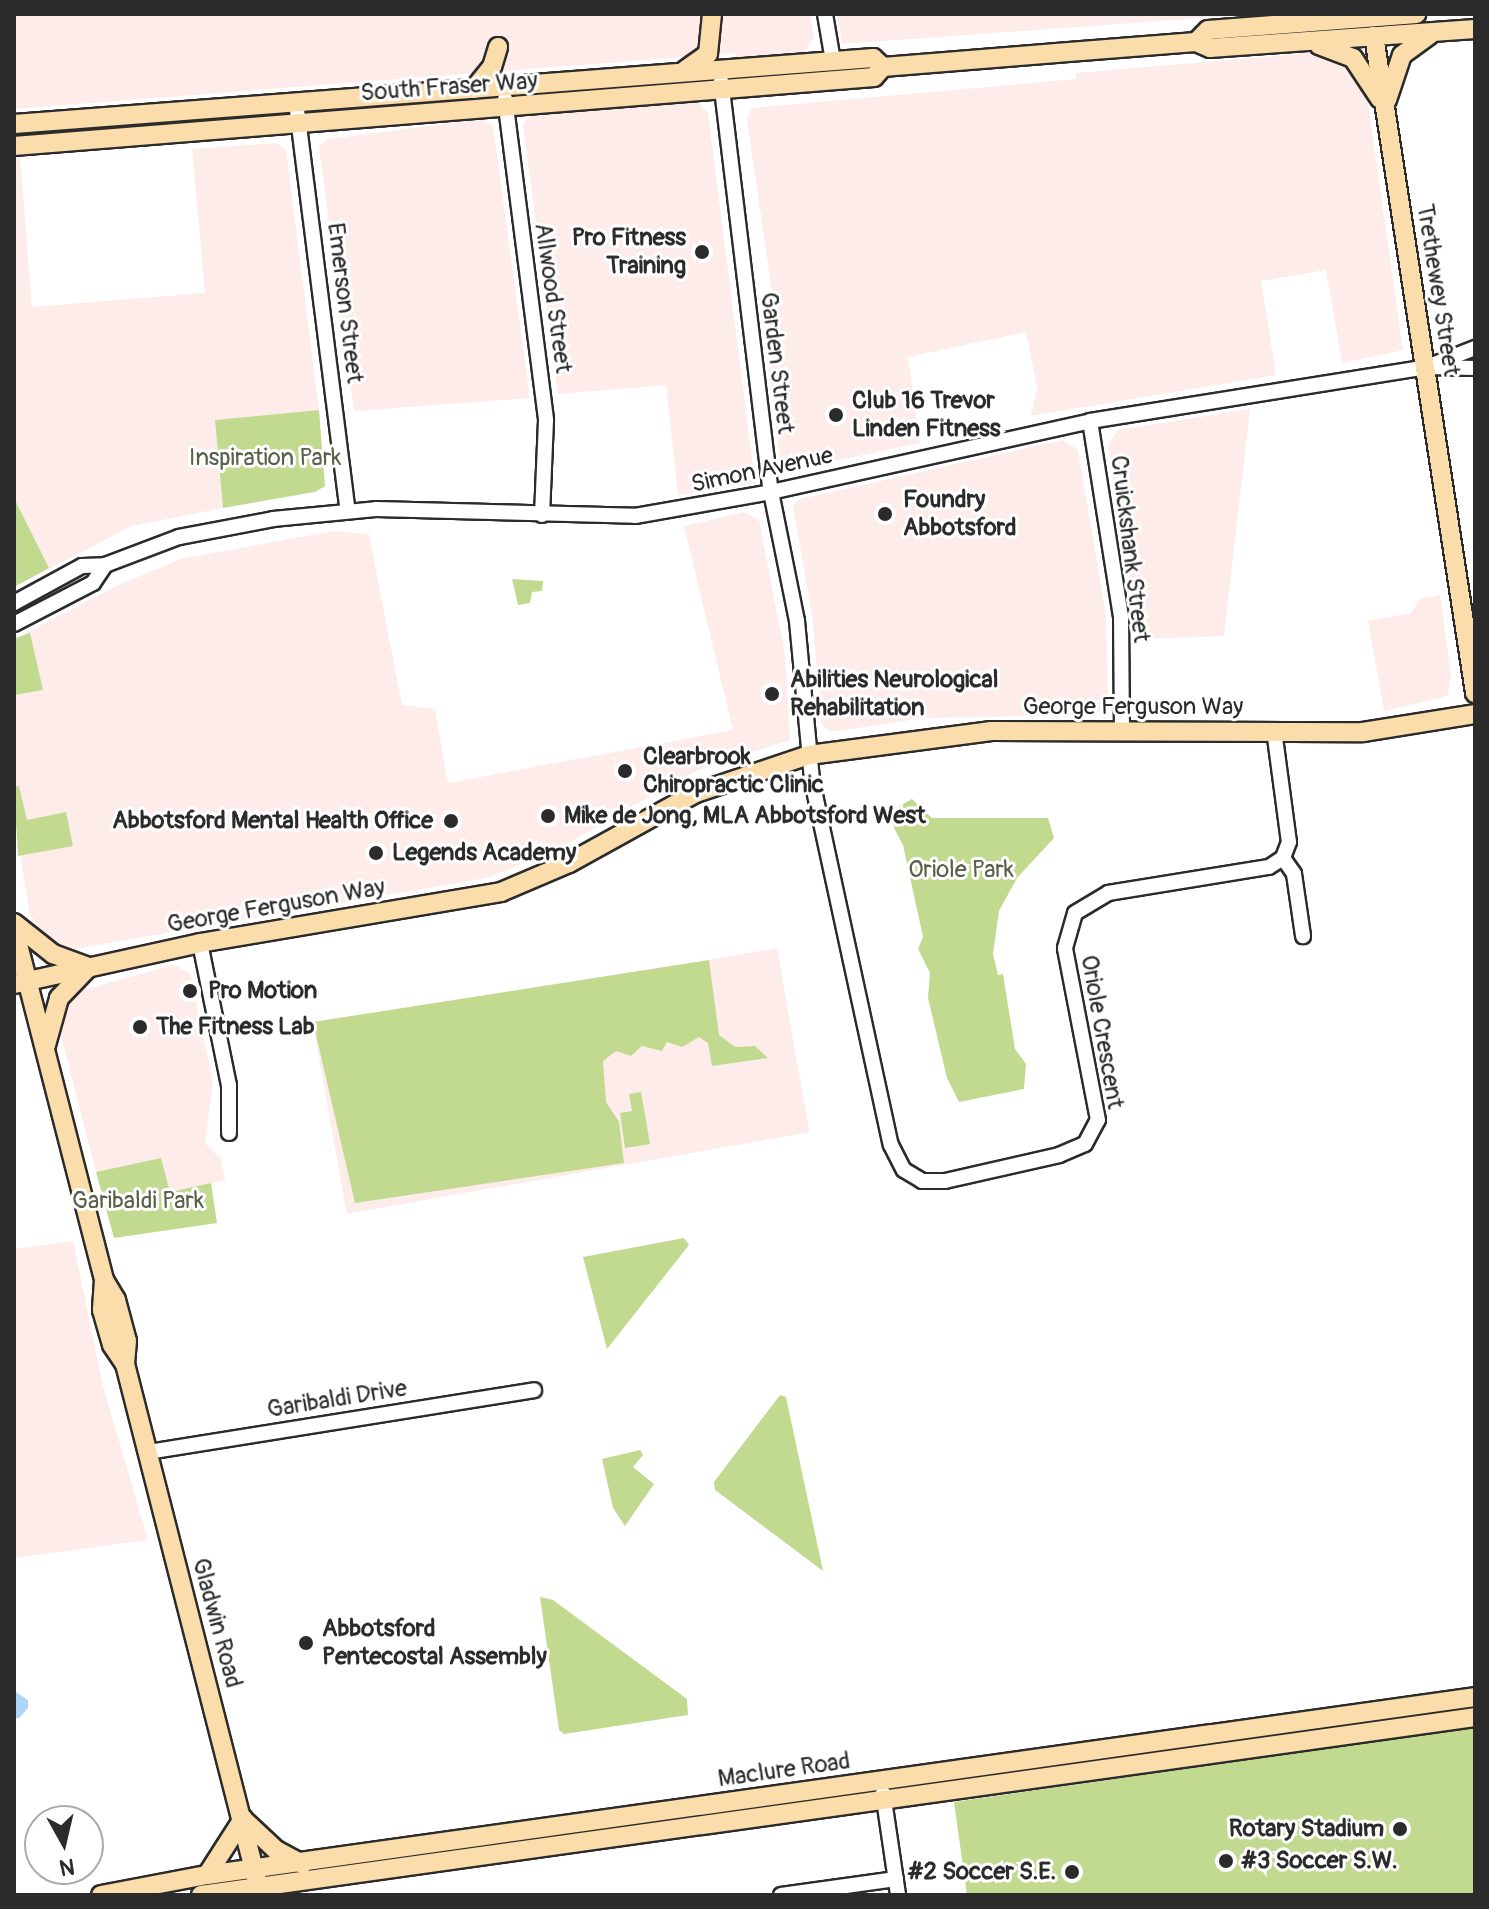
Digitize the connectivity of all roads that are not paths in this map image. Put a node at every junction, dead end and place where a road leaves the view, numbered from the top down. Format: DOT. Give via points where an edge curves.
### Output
graph roads {
  1 [pos="712,14"];
  2 [pos="825,14"];
  3 [pos="1316,14"];
  4 [pos="1416,14"];
  5 [pos="1381,15"];
  6 [pos="1361,16"];
  7 [pos="1295,23"];
  8 [pos="1475,29"];
  9 [pos="1435,33"];
  10 [pos="1374,36"];
  11 [pos="1196,42"];
  12 [pos="1300,42"];
  13 [pos="833,61"];
  14 [pos="883,67"];
  15 [pos="674,74"];
  16 [pos="721,80"];
  17 [pos="503,87"];
  18 [pos="474,89"];
  19 [pos="296,102"];
  20 [pos="507,106"];
  21 [pos="1385,107"];
  22 [pos="299,123"];
  23 [pos="14,124"];
  24 [pos="14,146"];
  25 [pos="1475,348"];
  26 [pos="1427,367"];
  27 [pos="1475,368"];
  28 [pos="1090,421"];
  29 [pos="771,492"];
  30 [pos="348,511"];
  31 [pos="542,515"];
  32 [pos="105,565"];
  33 [pos="14,603"];
  34 [pos="14,624"];
  35 [pos="1475,693"];
  36 [pos="1475,714"];
  37 [pos="1274,730"];
  38 [pos="1122,731"];
  39 [pos="809,755"];
  40 [pos="1283,858"];
  41 [pos="14,923"];
  42 [pos="14,929"];
  43 [pos="1303,936"];
  44 [pos="200,943"];
  45 [pos="88,967"];
  46 [pos="20,983"];
  47 [pos="45,1051"];
  48 [pos="229,1133"];
  49 [pos="534,1390"];
  50 [pos="148,1452"];
  51 [pos="1475,1697"];
  52 [pos="1475,1717"];
  53 [pos="882,1789"];
  54 [pos="243,1819"];
  55 [pos="896,1879"];
  56 [pos="297,1880"];
  57 [pos="258,1884"];
  58 [pos="209,1890"];
  59 [pos="101,1895"];
  60 [pos="781,1895"];
  61 [pos="898,1895"];
  1 -- 15 [label="main road" via="708,54"];
  2 -- 13 [label="street"];
  3 -- 7 [label="main road"];
  4 -- 5 [label="main road, South Fraser Way"];
  5 -- 6 [label="main road, South Fraser Way"];
  5 -- 10 [label="street"];
  6 -- 7 [label="main road, South Fraser Way"];
  6 -- 10 [label="street, Trethewey Street"];
  7 -- 11 [label="main road, South Fraser Way" via="1208,30"];
  8 -- 9 [label="main road, South Fraser Way"];
  9 -- 10 [label="main road, South Fraser Way"];
  9 -- 21 [label="main road" via="1402,55"];
  10 -- 12 [label="main road, South Fraser Way"];
  10 -- 21 [label="main road, Trethewey Street"];
  11 -- 12 [label="main road, South Fraser Way" via="1210,48"];
  11 -- 14 [label="main road, South Fraser Way"];
  12 -- 21 [label="main road" via="1353,58"];
  13 -- 14 [label="main road, South Fraser Way" via="873,58"];
  13 -- 16 [label="main road, South Fraser Way"];
  14 -- 16 [label="main road, South Fraser Way" via="874,77"];
  15 -- 16 [label="main road, South Fraser Way"];
  15 -- 17 [label="main road, South Fraser Way"];
  16 -- 20 [label="main road, South Fraser Way"];
  16 -- 29 [label="street, Garden Street"];
  17 -- 18 [label="main road, South Fraser Way"];
  17 -- 18 [label="main road" via="498,47 492,67"];
  17 -- 20 [label="street, Allwood Street"];
  18 -- 19 [label="main road, South Fraser Way"];
  19 -- 22 [label="street, Emerson Street"];
  19 -- 23 [label="main road, South Fraser Way"];
  20 -- 22 [label="main road, South Fraser Way"];
  20 -- 31 [label="street, Allwood Street" via="546,420"];
  21 -- 26 [label="main road, Trethewey Street"];
  22 -- 24 [label="main road, South Fraser Way"];
  22 -- 30 [label="street, Emerson Street"];
  25 -- 26 [label="street"];
  26 -- 27 [label="street"];
  26 -- 28 [label="street, Simon Avenue"];
  26 -- 35 [label="main road, Trethewey Street"];
  28 -- 29 [label="street, Simon Avenue"];
  28 -- 38 [label="street, Cruickshank Street" via="1121,616"];
  29 -- 31 [label="street, Simon Avenue" via="635,516"];
  29 -- 39 [label="street, Garden Street" via="797,621"];
  30 -- 31 [label="street, Simon Avenue"];
  30 -- 32 [label="street, Simon Avenue" via="179,537"];
  32 -- 33 [label="street, Simon Avenue" via="82,566"];
  32 -- 34 [label="street, Simon Avenue" via="93,583"];
  36 -- 37 [label="main road, George Ferguson Way" via="1377,731"];
  37 -- 38 [label="main road, George Ferguson Way"];
  37 -- 40 [label="street" via="1289,842"];
  38 -- 39 [label="main road, George Ferguson Way" via="949,734"];
  39 -- 40 [label="street, Oriole Crescent" via="891,1145 904,1170 922,1181 1029,1162 1085,1144 1098,1120 1096,1097 1065,948 1069,924 1082,905 1108,893 1269,867"];
  39 -- 44 [label="main road, George Ferguson Way" via="696,793 569,863 501,892"];
  40 -- 43 [label="street" via="1294,874"];
  41 -- 45 [label="main road" via="53,954"];
  42 -- 46 [label="main road, Gladwin Road"];
  44 -- 45 [label="main road, George Ferguson Way"];
  44 -- 48 [label="street" via="229,1085"];
  45 -- 46 [label="main road, George Ferguson Way"];
  45 -- 47 [label="main road" via="59,998"];
  46 -- 47 [label="main road, Gladwin Road"];
  47 -- 50 [label="main road, Gladwin Road" via="104,1280 102,1310 112,1345 125,1364"];
  49 -- 50 [label="street, Garibaldi Drive"];
  50 -- 54 [label="main road, Gladwin Road"];
  51 -- 53 [label="main road, Maclure Road"];
  52 -- 53 [label="main road, Maclure Road"];
  53 -- 55 [label="street"];
  53 -- 56 [label="main road, Maclure Road"];
  54 -- 56 [label="main road" via="276,1850"];
  54 -- 57 [label="main road, Gladwin Road"];
  54 -- 58 [label="main road"];
  55 -- 60 [label="street"];
  55 -- 61 [label="street"];
  56 -- 57 [label="main road, Maclure Road"];
  57 -- 58 [label="main road, Maclure Road"];
  58 -- 59 [label="main road, Maclure Road"];
}
